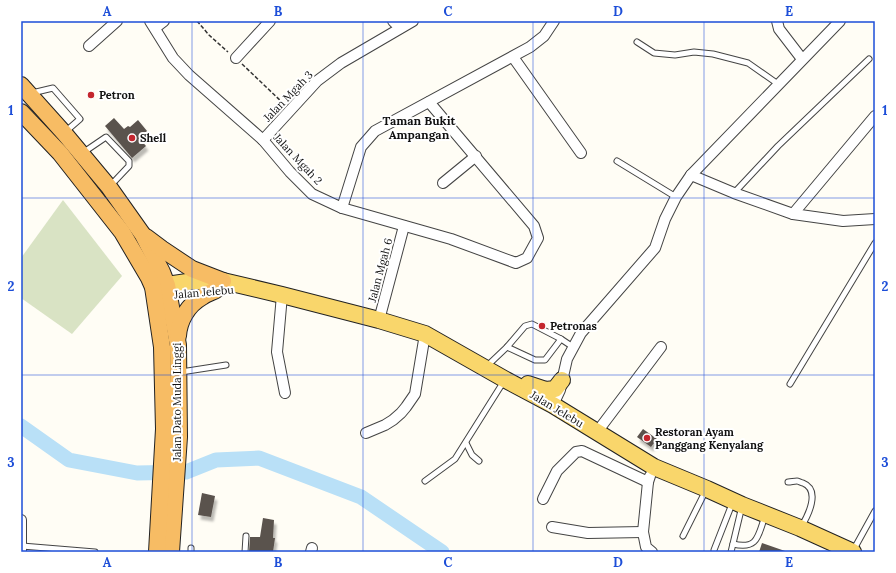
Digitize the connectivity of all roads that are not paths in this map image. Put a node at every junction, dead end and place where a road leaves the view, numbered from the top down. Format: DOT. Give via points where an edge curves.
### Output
graph roads {
  1 [pos="117,21"];
  2 [pos="164,21"];
  3 [pos="270,21"];
  4 [pos="413,21"];
  5 [pos="554,21"];
  6 [pos="777,21"];
  7 [pos="840,21"];
  8 [pos="396,24"];
  9 [pos="153,25"];
  10 [pos="637,42"];
  11 [pos="88,46"];
  12 [pos="513,57"];
  13 [pos="236,58"];
  14 [pos="802,59"];
  15 [pos="869,59"];
  16 [pos="778,84"];
  17 [pos="25,89"];
  18 [pos="429,102"];
  19 [pos="21,112"];
  20 [pos="875,116"];
  21 [pos="64,133"];
  22 [pos="263,140"];
  23 [pos="581,153"];
  24 [pos="81,154"];
  25 [pos="476,156"];
  26 [pos="617,161"];
  27 [pos="691,175"];
  28 [pos="442,183"];
  29 [pos="109,187"];
  30 [pos="734,193"];
  31 [pos="676,197"];
  32 [pos="342,208"];
  33 [pos="793,214"];
  34 [pos="875,219"];
  35 [pos="404,226"];
  36 [pos="143,235"];
  37 [pos="875,243"];
  38 [pos="220,286"];
  39 [pos="161,291"];
  40 [pos="282,295"];
  41 [pos="379,320"];
  42 [pos="425,334"];
  43 [pos="561,339"];
  44 [pos="178,345"];
  45 [pos="507,347"];
  46 [pos="573,347"];
  47 [pos="661,347"];
  48 [pos="226,365"];
  49 [pos="178,373"];
  50 [pos="495,374"];
  51 [pos="562,380"];
  52 [pos="790,384"];
  53 [pos="285,393"];
  54 [pos="553,405"];
  55 [pos="573,418"];
  56 [pos="597,432"];
  57 [pos="366,433"];
  58 [pos="466,443"];
  59 [pos="479,461"];
  60 [pos="651,474"];
  61 [pos="425,481"];
  62 [pos="788,482"];
  63 [pos="707,489"];
  64 [pos="543,498"];
  65 [pos="738,503"];
  66 [pos="168,504"];
  67 [pos="875,511"];
  68 [pos="766,515"];
  69 [pos="21,520"];
  70 [pos="552,527"];
  71 [pos="800,528"];
  72 [pos="643,532"];
  73 [pos="246,536"];
  74 [pos="683,536"];
  75 [pos="733,544"];
  76 [pos="22,549"];
  77 [pos="714,550"];
  78 [pos="95,552"];
  79 [pos="157,552"];
  80 [pos="171,552"];
  81 [pos="245,552"];
  82 [pos="652,552"];
  83 [pos="731,552"];
  84 [pos="853,552"];
  1 -- 11 [label="street"];
  2 -- 9 [label="street"];
  3 -- 13 [label="street"];
  4 -- 8 [label="street, Jalan Mgah 3"];
  5 -- 12 [label="street" via="544,36"];
  6 -- 14 [label="street" via="779,29"];
  7 -- 14 [label="street"];
  8 -- 22 [label="street, Jalan Mgah 3" via="361,52 317,81"];
  9 -- 22 [label="street, Jalan Mgah 2" via="173,58 189,75"];
  10 -- 16 [label="lane" via="654,53 713,54 748,63"];
  12 -- 18 [label="street"];
  12 -- 23 [label="street"];
  14 -- 16 [label="street"];
  15 -- 30 [label="lane" via="778,146"];
  16 -- 27 [label="street"];
  17 -- 21 [label="highway, Jalan Dato Muda Linggi"];
  17 -- 21 [label="lane" via="53,88 80,119"];
  18 -- 25 [label="street"];
  18 -- 32 [label="street" via="375,131 361,147"];
  19 -- 39 [label="highway, Jalan Dato Muda Linggi" via="60,153 122,232 149,278"];
  20 -- 33 [label="street"];
  21 -- 24 [label="highway, Jalan Dato Muda Linggi"];
  22 -- 32 [label="street, Jalan Mgah 2" via="312,194"];
  24 -- 29 [label="highway, Jalan Dato Muda Linggi"];
  24 -- 29 [label="lane" via="106,137 129,161 129,166"];
  25 -- 28 [label="street"];
  25 -- 35 [label="street, Jalan Mgah 2" via="534,226 538,238 527,258 516,264 451,239"];
  26 -- 31 [label="lane"];
  27 -- 30 [label="street"];
  27 -- 31 [label="street"];
  29 -- 36 [label="highway, Jalan Dato Muda Linggi"];
  30 -- 33 [label="street"];
  31 -- 46 [label="street" via="655,248 581,333"];
  32 -- 35 [label="street, Jalan Mgah 2"];
  33 -- 34 [label="street" via="843,221"];
  35 -- 41 [label="street, Jalan Mgah 6"];
  36 -- 38 [label="highway"];
  36 -- 39 [label="highway, Jalan Dato Muda Linggi" via="162,272"];
  37 -- 52 [label="lane"];
  38 -- 39 [label="main road, Jalan Jelebu" via="194,280"];
  38 -- 40 [label="main road, Jalan Jelebu"];
  38 -- 44 [label="highway" via="192,305 183,317 178,330"];
  39 -- 44 [label="highway, Jalan Dato Muda Linggi"];
  39 -- 66 [label="highway, Jalan Dato Muda Linggi"];
  40 -- 41 [label="main road, Jalan Jelebu"];
  40 -- 53 [label="street" via="278,352"];
  41 -- 42 [label="main road, Jalan Jelebu"];
  42 -- 50 [label="main road, Jalan Jelebu"];
  42 -- 57 [label="street" via="415,394 393,420"];
  43 -- 45 [label="lane" via="545,360 535,360"];
  43 -- 45 [label="lane" via="532,324 525,326"];
  43 -- 46 [label="lane"];
  44 -- 49 [label="highway, Jalan Dato Muda Linggi"];
  45 -- 50 [label="lane"];
  46 -- 51 [label="street"];
  47 -- 56 [label="street"];
  48 -- 49 [label="lane"];
  49 -- 66 [label="highway, Jalan Dato Muda Linggi" via="179,436"];
  50 -- 51 [label="main road" via="546,390 555,389"];
  50 -- 54 [label="main road, Jalan Jelebu"];
  50 -- 58 [label="lane"];
  51 -- 54 [label="street"];
  51 -- 55 [label="main road" via="566,406"];
  54 -- 55 [label="main road, Jalan Jelebu"];
  55 -- 56 [label="main road, Jalan Jelebu"];
  56 -- 60 [label="main road, Jalan Jelebu"];
  58 -- 59 [label="lane" via="472,455"];
  58 -- 61 [label="lane" via="454,458"];
  60 -- 63 [label="main road, Jalan Jelebu"];
  60 -- 64 [label="street" via="582,451 576,452 557,471"];
  60 -- 72 [label="street"];
  62 -- 71 [label="lane" via="798,481 808,485 812,491 807,516"];
  63 -- 65 [label="main road, Jalan Jelebu"];
  63 -- 74 [label="lane"];
  65 -- 68 [label="main road, Jalan Jelebu"];
  65 -- 75 [label="lane"];
  65 -- 77 [label="lane"];
  66 -- 79 [label="highway, Jalan Dato Muda Linggi"];
  66 -- 80 [label="highway, Jalan Dato Muda Linggi"];
  67 -- 84 [label="lane"];
  68 -- 71 [label="main road, Jalan Jelebu"];
  68 -- 75 [label="lane" via="758,538 751,545"];
  69 -- 76 [label="street"];
  70 -- 72 [label="street" via="588,533"];
  71 -- 84 [label="main road, Jalan Jelebu"];
  72 -- 82 [label="street" via="646,547"];
  73 -- 81 [label="lane"];
  75 -- 83 [label="lane"];
  76 -- 78 [label="lane"];
}
